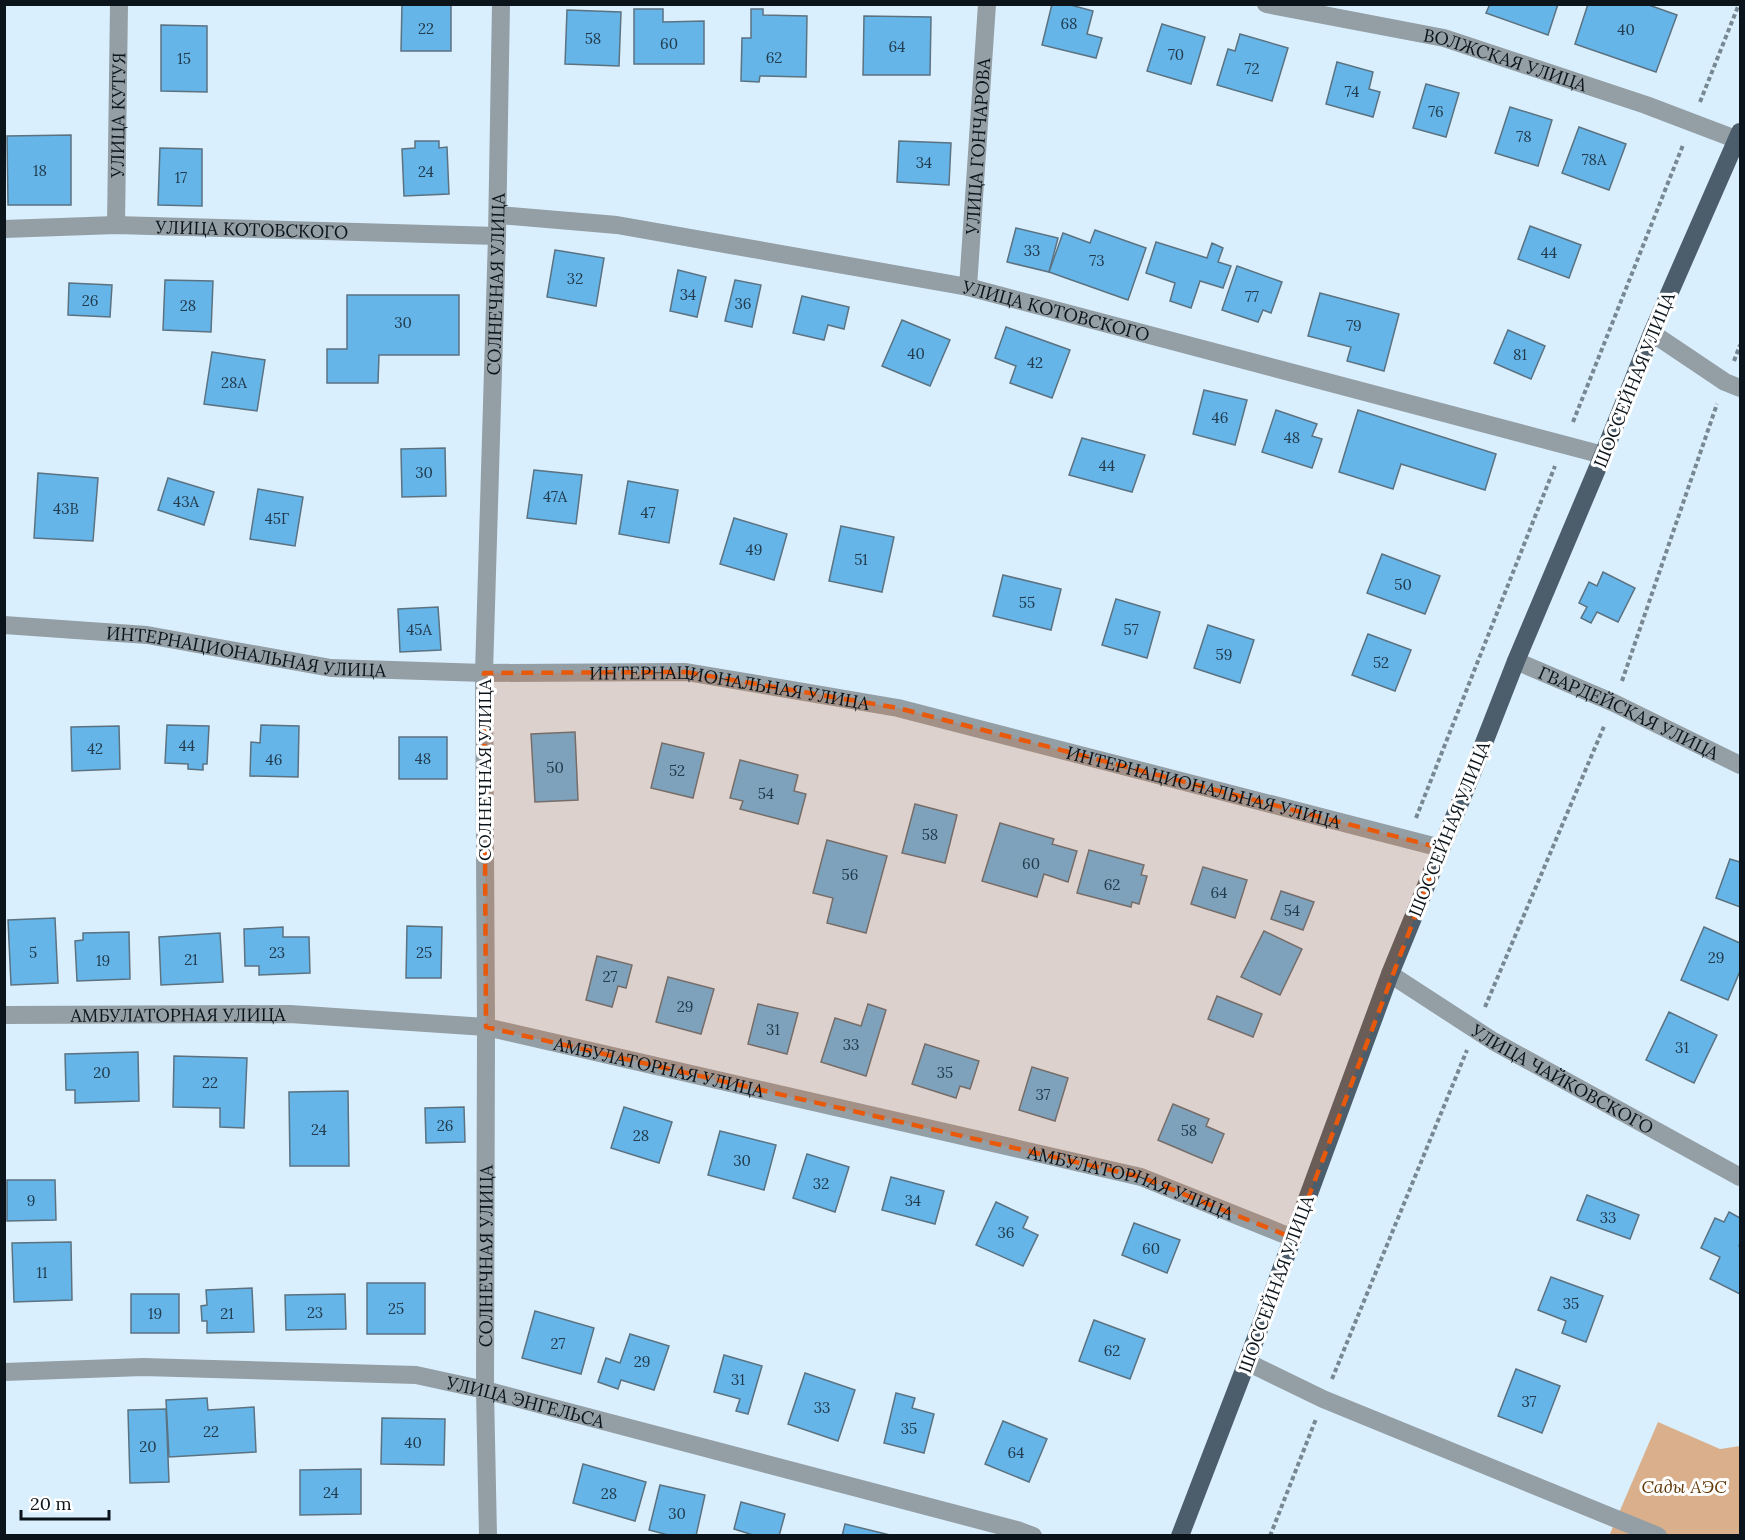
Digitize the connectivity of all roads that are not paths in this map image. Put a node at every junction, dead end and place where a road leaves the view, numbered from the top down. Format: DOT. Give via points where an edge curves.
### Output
graph roads {
  1 [pos="119,4"];
  2 [pos="501,4"];
  3 [pos="987,4"];
  4 [pos="1266,4"];
  5 [pos="1739,136"];
  6 [pos="498,215"];
  7 [pos="116,225"];
  8 [pos="4,229"];
  9 [pos="497,236"];
  10 [pos="968,287"];
  11 [pos="1652,333"];
  12 [pos="1733,385"];
  13 [pos="1604,455"];
  14 [pos="4,625"];
  15 [pos="1516,661"];
  16 [pos="484,673"];
  17 [pos="1740,765"];
  18 [pos="1442,848"];
  19 [pos="1390,974"];
  20 [pos="4,1015"];
  21 [pos="486,1027"];
  22 [pos="1740,1177"];
  23 [pos="1293,1238"];
  24 [pos="1247,1362"];
  25 [pos="4,1372"];
  26 [pos="485,1390"];
  27 [pos="488,1536"];
  28 [pos="1033,1536"];
  29 [pos="1180,1536"];
  30 [pos="1658,1536"];
  1 -- 7 [label="street, УЛИЦА КУТУЯ"];
  2 -- 6 [label="street, СОЛНЕЧНАЯ УЛИЦА"];
  3 -- 10 [label="street, УЛИЦА ГОНЧАРОВА"];
  4 -- 5 [label="street, ВОЛЖСКАЯ УЛИЦА" via="1444,38"];
  5 -- 11 [label="main road, ШОССЕЙНАЯ УЛИЦА"];
  6 -- 9 [label="street, СОЛНЕЧНАЯ УЛИЦА"];
  6 -- 10 [label="street, УЛИЦА КОТОВСКОГО" via="617,225"];
  7 -- 8 [label="street, УЛИЦА КОТОВСКОГО"];
  7 -- 9 [label="street, УЛИЦА КОТОВСКОГО"];
  9 -- 16 [label="street, СОЛНЕЧНАЯ УЛИЦА"];
  10 -- 13 [label="street, УЛИЦА КОТОВСКОГО"];
  11 -- 12 [label="street"];
  11 -- 13 [label="main road, ШОССЕЙНАЯ УЛИЦА"];
  13 -- 15 [label="main road, ШОССЕЙНАЯ УЛИЦА"];
  14 -- 16 [label="street, ИНТЕРНАЦИОНАЛЬНАЯ УЛИЦА" via="147,635 331,668"];
  15 -- 17 [label="street, ГВАРДЕЙСКАЯ УЛИЦА" via="1614,703"];
  15 -- 18 [label="main road, ШОССЕЙНАЯ УЛИЦА"];
  16 -- 18 [label="street, ИНТЕРНАЦИОНАЛЬНАЯ УЛИЦА" via="686,672 898,708"];
  16 -- 21 [label="street, СОЛНЕЧНАЯ УЛИЦА"];
  18 -- 19 [label="main road, ШОССЕЙНАЯ УЛИЦА"];
  19 -- 22 [label="street, УЛИЦА ЧАЙКОВСКОГО" via="1493,1041"];
  19 -- 23 [label="main road, ШОССЕЙНАЯ УЛИЦА"];
  20 -- 21 [label="street, АМБУЛАТОРНАЯ УЛИЦА" via="290,1014"];
  21 -- 23 [label="street, АМБУЛАТОРНАЯ УЛИЦА" via="1141,1177"];
  21 -- 26 [label="street, СОЛНЕЧНАЯ УЛИЦА"];
  23 -- 24 [label="main road, ШОССЕЙНАЯ УЛИЦА"];
  24 -- 29 [label="main road, ШОССЕЙНАЯ УЛИЦА"];
  24 -- 30 [label="street" via="1323,1399"];
  25 -- 26 [label="street, УЛИЦА ЭНГЕЛЬСА" via="143,1367 416,1375"];
  26 -- 27 [label="street, СОЛНЕЧНАЯ УЛИЦА"];
  26 -- 28 [label="street, УЛИЦА ЭНГЕЛЬСА"];
}
